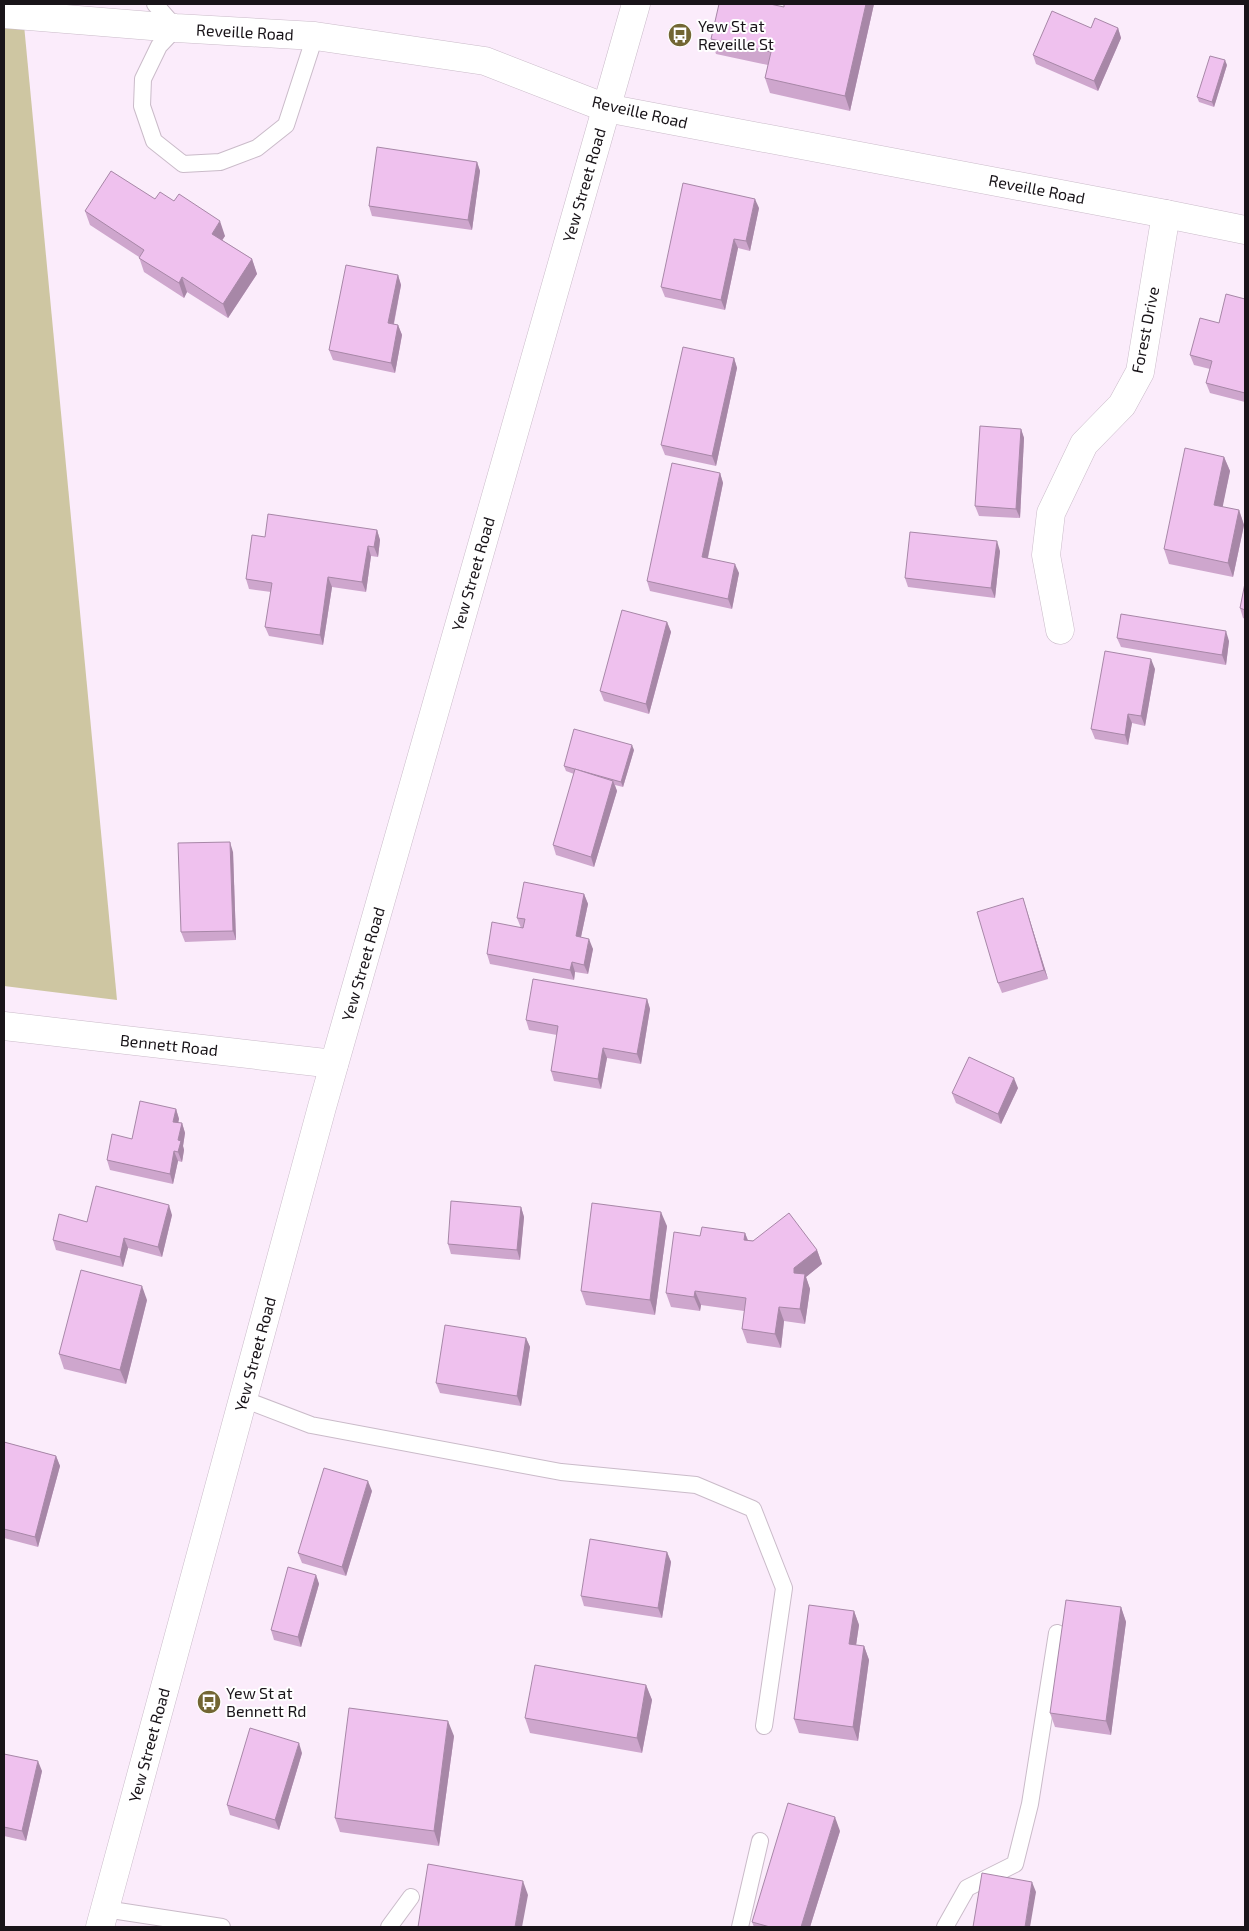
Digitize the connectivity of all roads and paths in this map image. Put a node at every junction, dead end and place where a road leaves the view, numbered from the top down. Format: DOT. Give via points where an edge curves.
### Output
graph roads {
  1 [pos="155,4"];
  2 [pos="636,4"];
  3 [pos="4,14"];
  4 [pos="176,28"];
  5 [pos="315,36"];
  6 [pos="606,108"];
  7 [pos="1166,214"];
  8 [pos="1245,230"];
  9 [pos="1060,630"];
  10 [pos="4,1026"];
  11 [pos="334,1064"];
  12 [pos="243,1399"];
  13 [pos="1057,1633"];
  14 [pos="764,1726"];
  15 [pos="760,1841"];
  16 [pos="411,1897"];
  17 [pos="103,1918"];
  18 [pos="222,1927"];
  19 [pos="389,1927"];
  20 [pos="740,1927"];
  21 [pos="945,1927"];
  1 -- 4 [label="lane"];
  2 -- 6 [label="street, Yew Street Road"];
  3 -- 4 [label="street, Reveille Road"];
  4 -- 5 [label="street, Reveille Road"];
  4 -- 5 [label="lane" via="159,46 142,79 142,106 154,141 183,164 220,162 257,148 286,125"];
  5 -- 6 [label="street, Reveille Road" via="485,62"];
  6 -- 7 [label="street, Reveille Road"];
  6 -- 11 [label="street, Yew Street Road"];
  7 -- 8 [label="street, Reveille Road"];
  7 -- 9 [label="street, Forest Drive" via="1140,372 1122,405 1084,444 1051,513 1046,555"];
  10 -- 11 [label="street, Bennett Road"];
  11 -- 12 [label="street, Yew Street Road"];
  12 -- 14 [label="lane" via="311,1424 561,1472 696,1485 753,1509 784,1588"];
  12 -- 17 [label="street, Yew Street Road"];
  13 -- 21 [label="lane" via="1030,1804 1015,1864 966,1888"];
  15 -- 20 [label="lane"];
  16 -- 19 [label="lane"];
  17 -- 18 [label="lane"];
}
